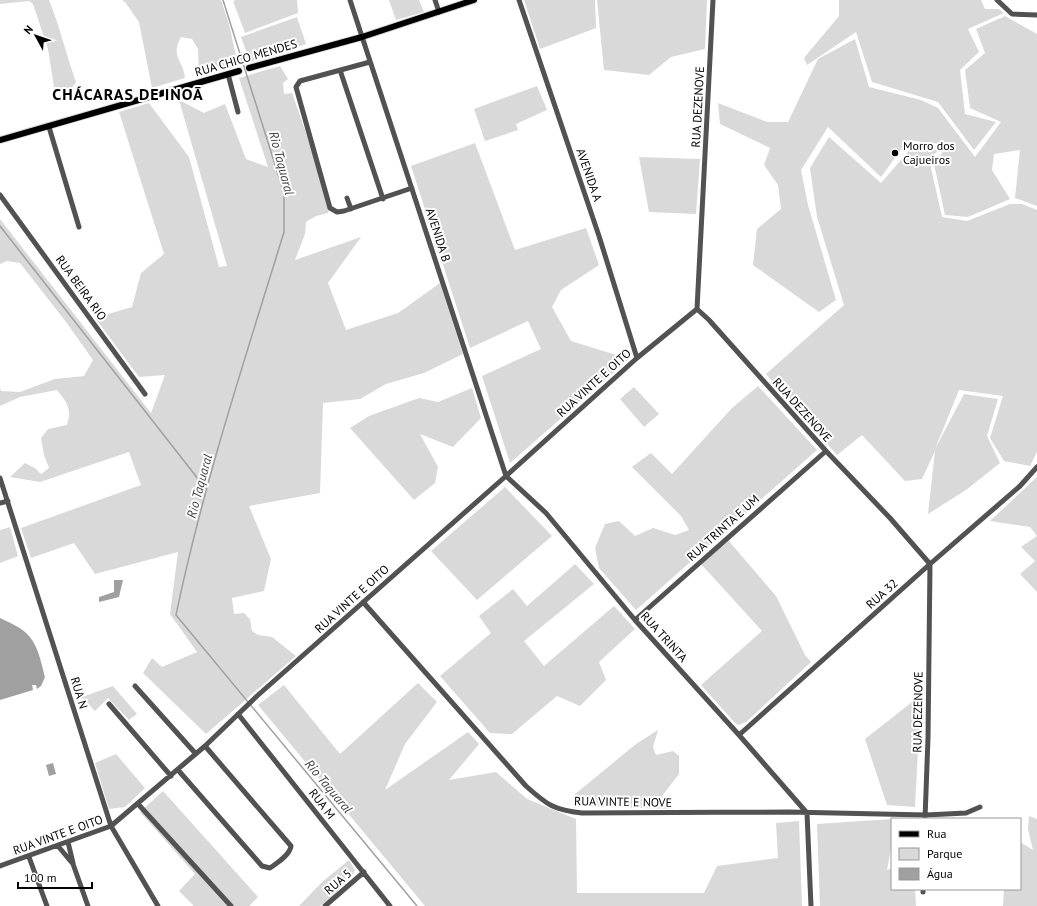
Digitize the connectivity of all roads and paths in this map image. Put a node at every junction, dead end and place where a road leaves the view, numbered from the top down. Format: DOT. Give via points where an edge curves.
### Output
graph roads {
  1 [pos="350,0"];
  2 [pos="435,0"];
  3 [pos="474,0"];
  4 [pos="519,0"];
  5 [pos="713,0"];
  6 [pos="996,0"];
  7 [pos="439,12"];
  8 [pos="1037,15"];
  9 [pos="362,37"];
  10 [pos="370,62"];
  11 [pos="249,68"];
  12 [pos="340,70"];
  13 [pos="239,71"];
  14 [pos="228,74"];
  15 [pos="238,112"];
  16 [pos="49,126"];
  17 [pos="0,140"];
  18 [pos="412,188"];
  19 [pos="0,195"];
  20 [pos="347,198"];
  21 [pos="383,199"];
  22 [pos="351,209"];
  23 [pos="79,227"];
  24 [pos="697,310"];
  25 [pos="637,358"];
  26 [pos="145,394"];
  27 [pos="826,451"];
  28 [pos="1037,467"];
  29 [pos="506,476"];
  30 [pos="0,478"];
  31 [pos="8,501"];
  32 [pos="0,503"];
  33 [pos="930,564"];
  34 [pos="363,602"];
  35 [pos="634,620"];
  36 [pos="135,686"];
  37 [pos="109,704"];
  38 [pos="238,714"];
  39 [pos="739,735"];
  40 [pos="205,746"];
  41 [pos="196,754"];
  42 [pos="178,770"];
  43 [pos="171,776"];
  44 [pos="138,804"];
  45 [pos="980,807"];
  46 [pos="807,813"];
  47 [pos="926,817"];
  48 [pos="111,826"];
  49 [pos="68,842"];
  50 [pos="58,846"];
  51 [pos="29,857"];
  52 [pos="73,864"];
  53 [pos="0,866"];
  54 [pos="364,872"];
  55 [pos="47,906"];
  56 [pos="88,906"];
  57 [pos="158,906"];
  58 [pos="231,906"];
  59 [pos="325,906"];
  60 [pos="390,906"];
  61 [pos="811,906"];
  1 -- 9 [label="street, AVENIDA B"];
  2 -- 7 [label="street"];
  3 -- 7 [label="main road, RUA CHICO MENDES"];
  4 -- 25 [label="street, AVENIDA A" via="599,236"];
  5 -- 24 [label="street, RUA DEZENOVE"];
  6 -- 8 [label="street" via="1012,14"];
  7 -- 9 [label="main road, RUA CHICO MENDES"];
  9 -- 10 [label="street, AVENIDA B"];
  9 -- 11 [label="main road, RUA CHICO MENDES"];
  10 -- 12 [label="street"];
  10 -- 18 [label="street, AVENIDA B"];
  11 -- 13 [label="street, RUA CHICO MENDES"];
  12 -- 21 [label="street"];
  12 -- 22 [label="street" via="300,81 296,87 330,208 337,212"];
  13 -- 14 [label="main road, RUA CHICO MENDES"];
  14 -- 15 [label="street"];
  14 -- 16 [label="main road, RUA CHICO MENDES"];
  16 -- 17 [label="main road, RUA CHICO MENDES"];
  16 -- 23 [label="street"];
  18 -- 21 [label="street"];
  18 -- 29 [label="street, AVENIDA B"];
  19 -- 26 [label="street, RUA BEIRA RIO"];
  20 -- 22 [label="street"];
  21 -- 22 [label="street"];
  24 -- 25 [label="street, RUA VINTE E OITO"];
  24 -- 27 [label="street, RUA DEZENOVE" via="709,320"];
  25 -- 29 [label="street, RUA VINTE E OITO"];
  27 -- 33 [label="street, RUA DEZENOVE"];
  27 -- 35 [label="street, RUA TRINTA E UM"];
  28 -- 33 [label="street, RUA 32" via="1015,491"];
  29 -- 34 [label="street, RUA VINTE E OITO"];
  29 -- 35 [label="street, RUA TRINTA" via="546,513"];
  30 -- 31 [label="street, RUA N"];
  31 -- 32 [label="street"];
  31 -- 48 [label="street, RUA N"];
  33 -- 39 [label="street, RUA 32"];
  33 -- 47 [label="street, RUA DEZENOVE"];
  34 -- 38 [label="street, RUA VINTE E OITO"];
  34 -- 46 [label="street, RUA VINTE E NOVE" via="526,786 555,808 582,813"];
  35 -- 39 [label="street, RUA TRINTA"];
  36 -- 41 [label="street"];
  37 -- 43 [label="street"];
  38 -- 40 [label="street, RUA VINTE E OITO"];
  38 -- 54 [label="street, RUA M"];
  39 -- 46 [label="street, RUA TRINTA"];
  40 -- 41 [label="street, RUA VINTE E OITO"];
  40 -- 42 [label="street" via="291,846 289,852 275,865 270,868 262,866"];
  41 -- 42 [label="street, RUA VINTE E OITO"];
  42 -- 43 [label="street, RUA VINTE E OITO"];
  43 -- 44 [label="street, RUA VINTE E OITO"];
  44 -- 48 [label="street, RUA VINTE E OITO"];
  44 -- 58 [label="street"];
  45 -- 47 [label="street, RUA VINTE E NOVE" via="966,813"];
  46 -- 47 [label="street, RUA VINTE E NOVE"];
  46 -- 61 [label="street"];
  48 -- 49 [label="street, RUA VINTE E OITO"];
  48 -- 57 [label="street, RUA N"];
  49 -- 50 [label="street, RUA VINTE E OITO"];
  49 -- 52 [label="street"];
  50 -- 51 [label="street, RUA VINTE E OITO"];
  50 -- 52 [label="street"];
  51 -- 53 [label="street, RUA VINTE E OITO"];
  51 -- 55 [label="street"];
  52 -- 56 [label="street"];
  54 -- 59 [label="street, RUA 5"];
  54 -- 60 [label="street, RUA M"];
}
